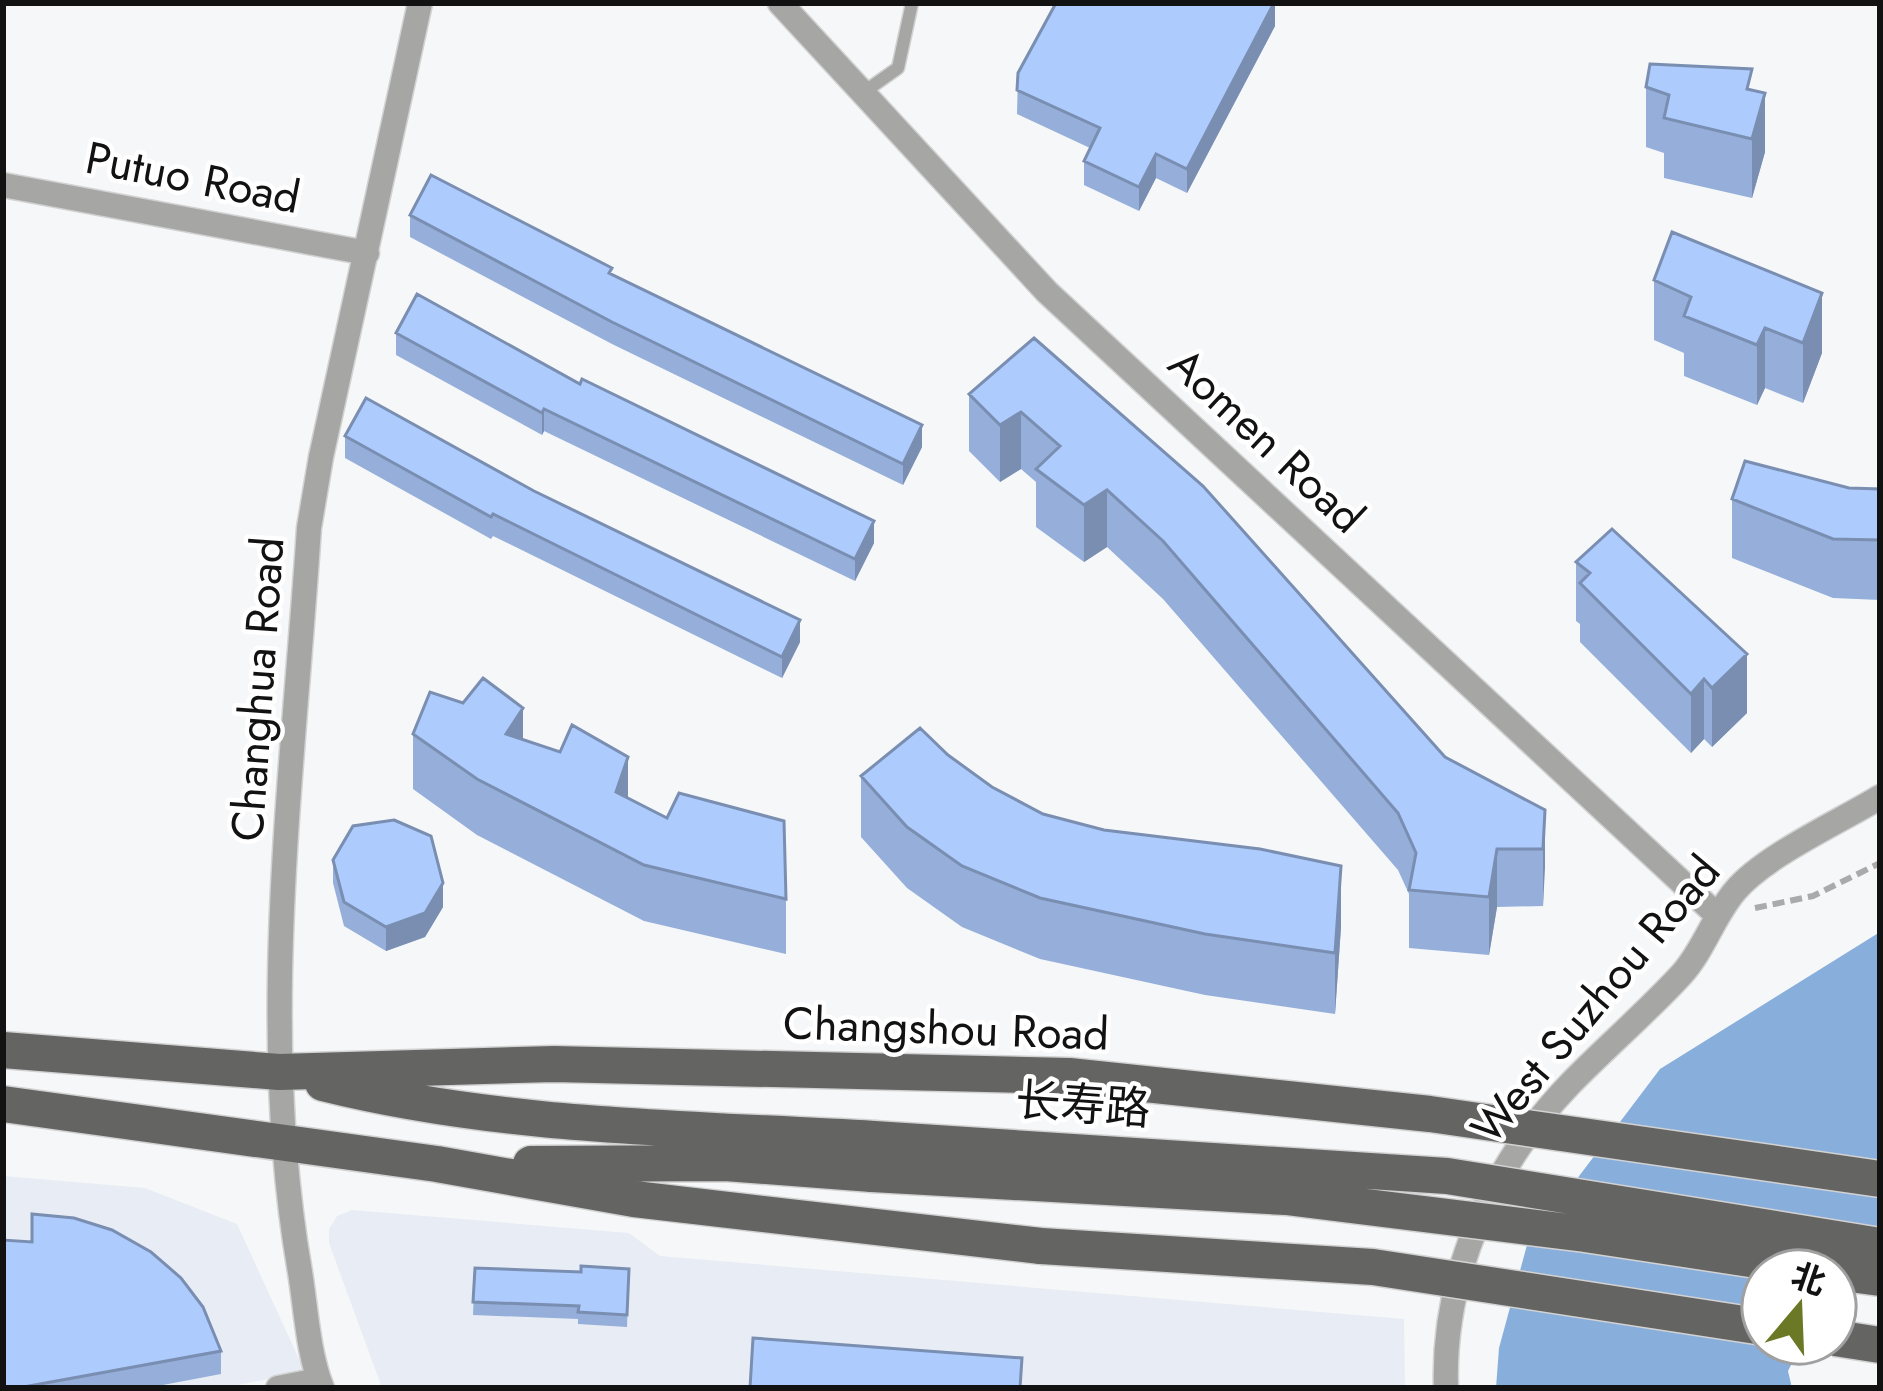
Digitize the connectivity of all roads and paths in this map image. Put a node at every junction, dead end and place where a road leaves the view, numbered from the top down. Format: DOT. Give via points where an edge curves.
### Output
graph roads {
  1 [pos="420,3"];
  2 [pos="780,3"];
  3 [pos="912,3"];
  4 [pos="864,92"];
  5 [pos="3,185"];
  6 [pos="367,253"];
  7 [pos="1880,797"];
  8 [pos="1880,862"];
  9 [pos="1718,916"];
  10 [pos="3,1050"];
  11 [pos="279,1072"];
  12 [pos="3,1104"];
  13 [pos="281,1142"];
  14 [pos="873,1156"];
  15 [pos="437,1164"];
  16 [pos="1880,1179"];
  17 [pos="1880,1246"];
  18 [pos="1739,1257"];
  19 [pos="1739,1323"];
  20 [pos="320,1384"];
  21 [pos="278,1388"];
  22 [pos="1446,1388"];
  1 -- 6 [label="street, Changhua Road"];
  2 -- 4 [label="street, Aomen Road"];
  3 -- 4 [label="lane" via="898,68"];
  4 -- 9 [label="street, Aomen Road" via="1047,292"];
  5 -- 6 [label="street, Putuo Road"];
  6 -- 11 [label="street, Changhua Road" via="309,528"];
  7 -- 9 [label="street, West Suzhou Road" via="1763,866"];
  8 -- 9 [label="path" via="1813,896"];
  9 -- 22 [label="street, West Suzhou Road" via="1680,976 1538,1122 1492,1193 1448,1318"];
  10 -- 11 [label="main road, Changshou Road"];
  11 -- 13 [label="street, Changhua Road"];
  11 -- 14 [label="main road, 长寿路" via="501,1117"];
  11 -- 16 [label="main road, Changshou Road, bridge" via="554,1064 1069,1076 1430,1114"];
  12 -- 13 [label="main road"];
  13 -- 15 [label="main road"];
  13 -- 20 [label="street, Changhua Road"];
  14 -- 15 [label="main road, 长寿路"];
  14 -- 17 [label="main road, 长寿路, bridge" via="1447,1176"];
  14 -- 18 [label="main road, 长寿路, bridge" via="1286,1197"];
  15 -- 19 [label="main road, bridge" via="634,1199 1042,1246 1373,1267"];
  20 -- 21 [label="street"];
}
